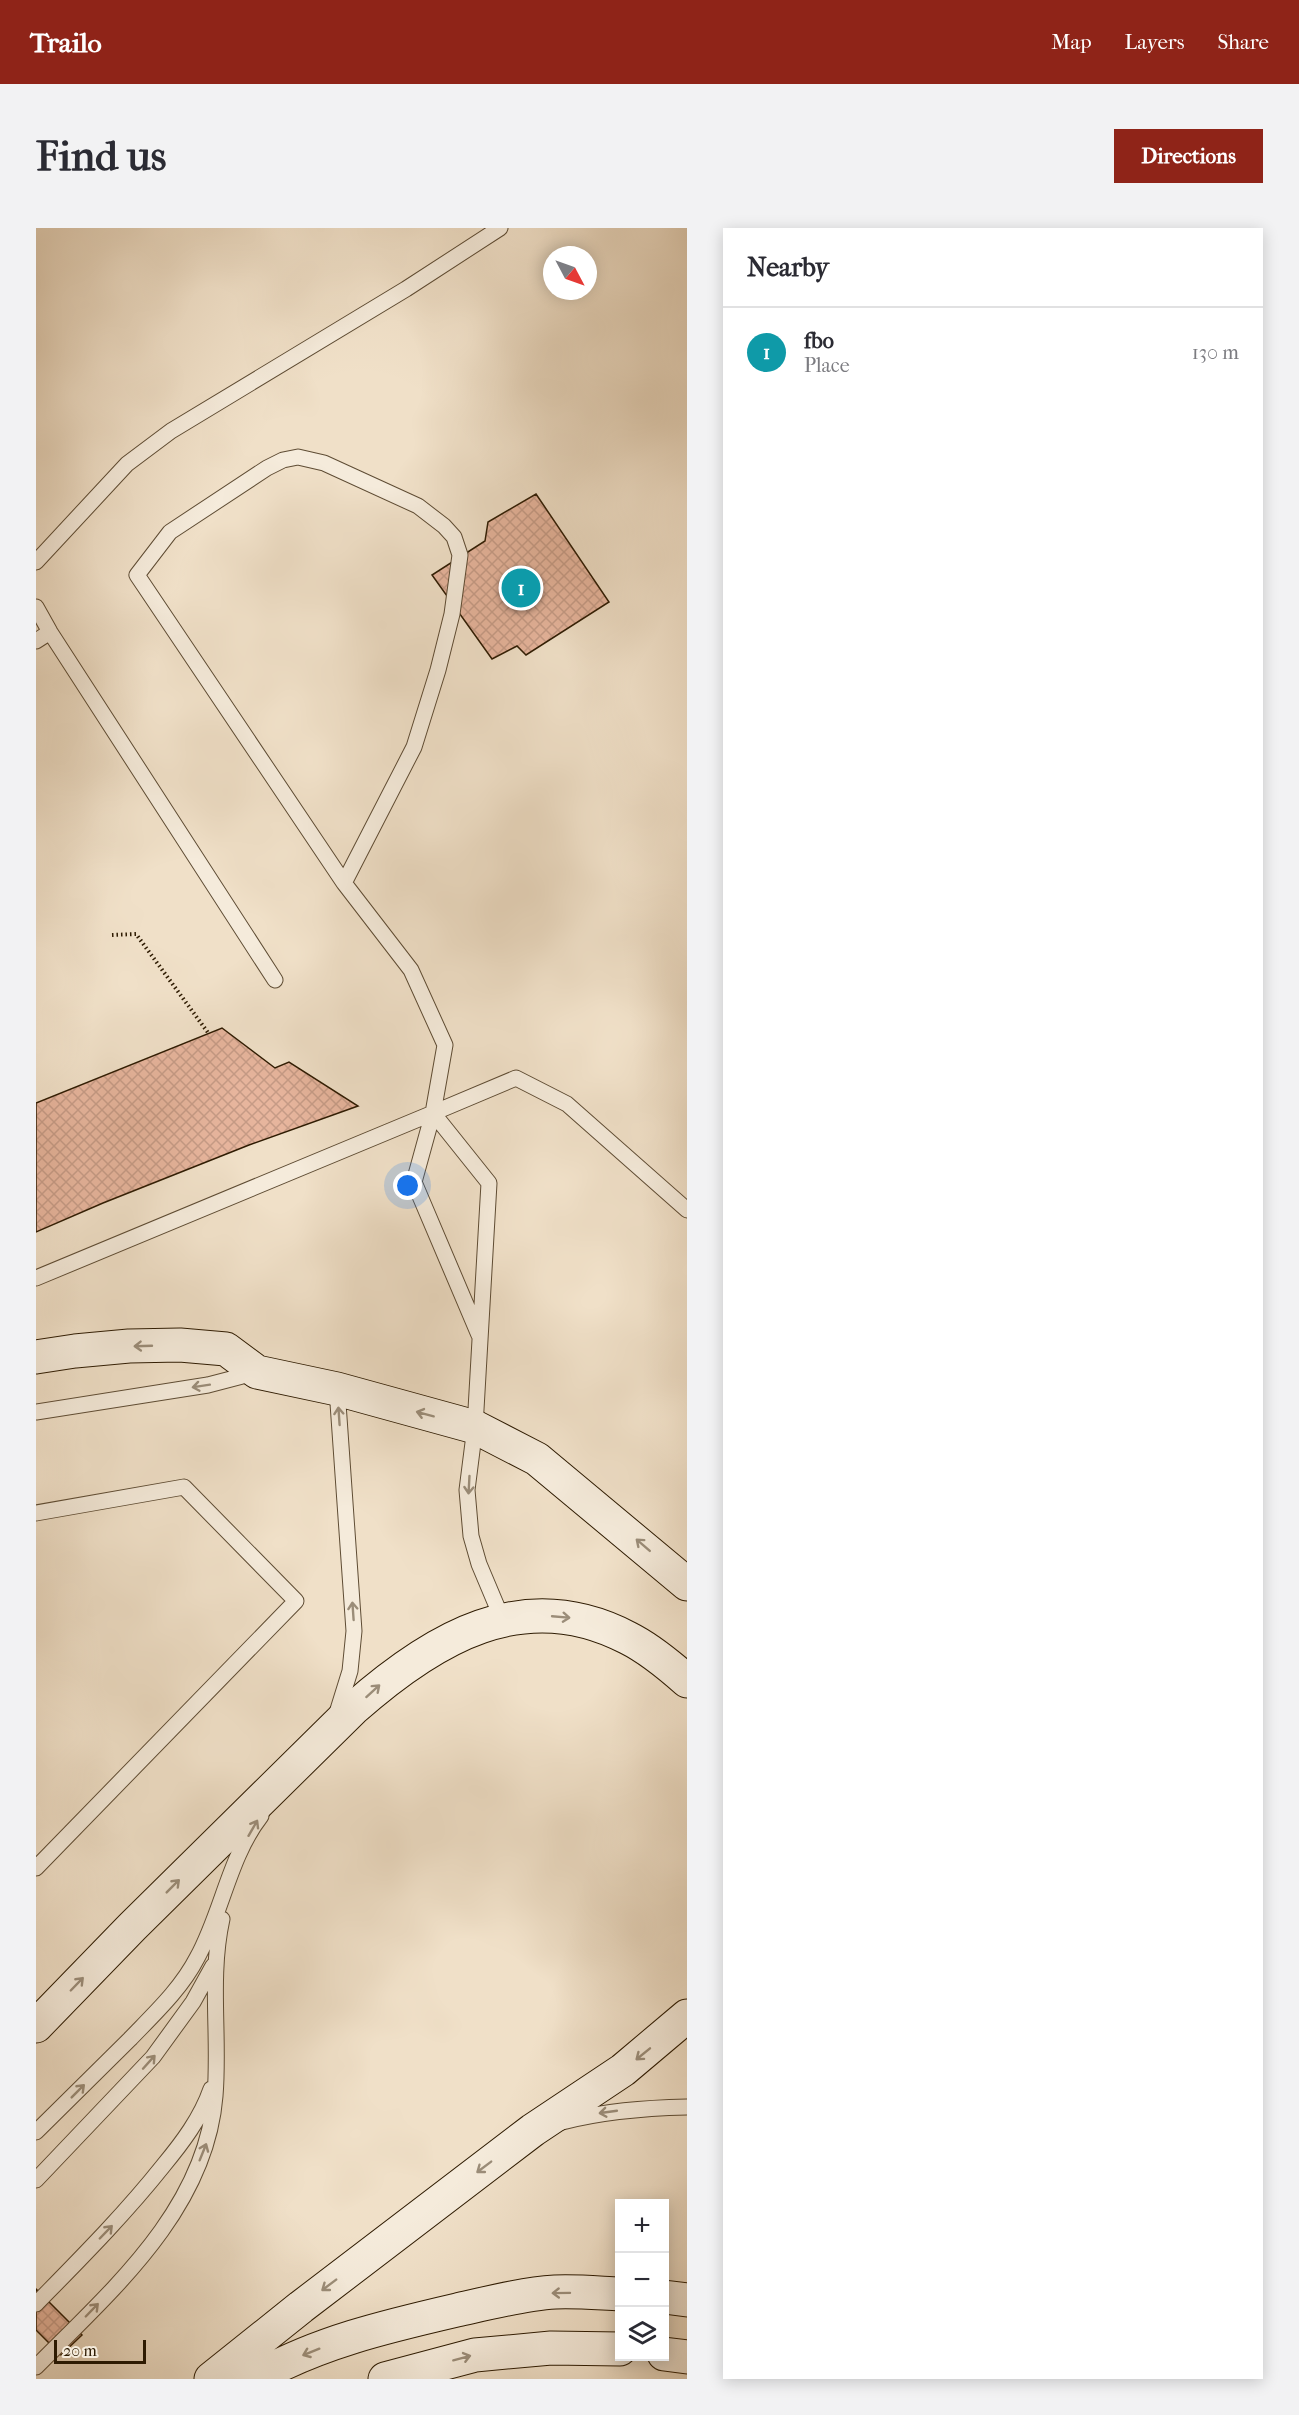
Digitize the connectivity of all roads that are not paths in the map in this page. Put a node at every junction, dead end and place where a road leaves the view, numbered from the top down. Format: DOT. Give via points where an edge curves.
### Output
graph roads {
  1 [pos="500,228"];
  2 [pos="36,562"];
  3 [pos="36,607"];
  4 [pos="50,632"];
  5 [pos="36,641"];
  6 [pos="344,883"];
  7 [pos="275,980"];
  8 [pos="433,1113"];
  9 [pos="687,1210"];
  10 [pos="36,1278"];
  11 [pos="480,1338"];
  12 [pos="36,1357"];
  13 [pos="257,1372"];
  14 [pos="337,1389"];
  15 [pos="36,1412"];
  16 [pos="475,1427"];
  17 [pos="36,1513"];
  18 [pos="687,1584"];
  19 [pos="503,1621"];
  20 [pos="687,1681"];
  21 [pos="332,1729"];
  22 [pos="235,1866"];
  23 [pos="36,1868"];
  24 [pos="215,1963"];
  25 [pos="687,2016"];
  26 [pos="36,2026"];
  27 [pos="217,2073"];
  28 [pos="687,2107"];
  29 [pos="533,2130"];
  30 [pos="36,2132"];
  31 [pos="36,2180"];
  32 [pos="615,2294"];
  33 [pos="669,2298"];
  34 [pos="687,2300"];
  35 [pos="36,2304"];
  36 [pos="615,2349"];
  37 [pos="669,2355"];
  38 [pos="687,2357"];
  39 [pos="36,2367"];
  40 [pos="211,2379"];
  41 [pos="254,2379"];
  42 [pos="385,2379"];
  1 -- 2 [label="lane" via="406,290 171,431 127,464"];
  3 -- 4 [label="lane"];
  4 -- 5 [label="lane"];
  4 -- 7 [label="lane"];
  6 -- 6 [label="lane" via="414,747 449,625 460,555 454,537 418,506 324,463 298,457 267,468 170,532 137,575"];
  6 -- 8 [label="lane" via="411,970 445,1045"];
  8 -- 9 [label="lane" via="516,1078 567,1104"];
  8 -- 10 [label="lane"];
  8 -- 11 [label="lane" via="414,1182"];
  8 -- 11 [label="lane" via="489,1183"];
  11 -- 16 [label="lane"];
  13 -- 12 [label="main road, one-way" via="226,1349 180,1345 75,1350"];
  13 -- 14 [label="main road"];
  13 -- 15 [label="lane, one-way" via="208,1385"];
  16 -- 14 [label="main road, one-way"];
  21 -- 14 [label="lane, one-way" via="350,1671 354,1631"];
  18 -- 16 [label="main road, one-way" via="537,1459"];
  16 -- 19 [label="lane, one-way" via="467,1490 471,1536"];
  17 -- 23 [label="lane" via="184,1487 296,1601"];
  19 -- 20 [label="main road, one-way" via="529,1616 567,1617 601,1626 630,1638"];
  21 -- 19 [label="main road, one-way" via="423,1653 483,1624"];
  22 -- 21 [label="lane, one-way" via="258,1819"];
  26 -- 21 [label="main road, one-way"];
  22 -- 24 [label="lane"];
  30 -- 22 [label="lane, one-way" via="153,2016 186,1976 198,1958"];
  24 -- 27 [label="lane"];
  31 -- 24 [label="lane, one-way" via="153,2057 193,2002"];
  25 -- 29 [label="main road, one-way" via="623,2070"];
  35 -- 27 [label="lane, one-way" via="117,2222 182,2143 207,2101"];
  39 -- 27 [label="lane, one-way" via="133,2266 176,2209 206,2145"];
  28 -- 29 [label="lane, one-way" via="594,2114"];
  29 -- 40 [label="main road, one-way"];
  32 -- 41 [label="main road, one-way" via="555,2292 485,2303 322,2348"];
  33 -- 34 [label="main road"];
  42 -- 36 [label="main road, one-way" via="475,2355 551,2348"];
  37 -- 38 [label="main road"];
}
